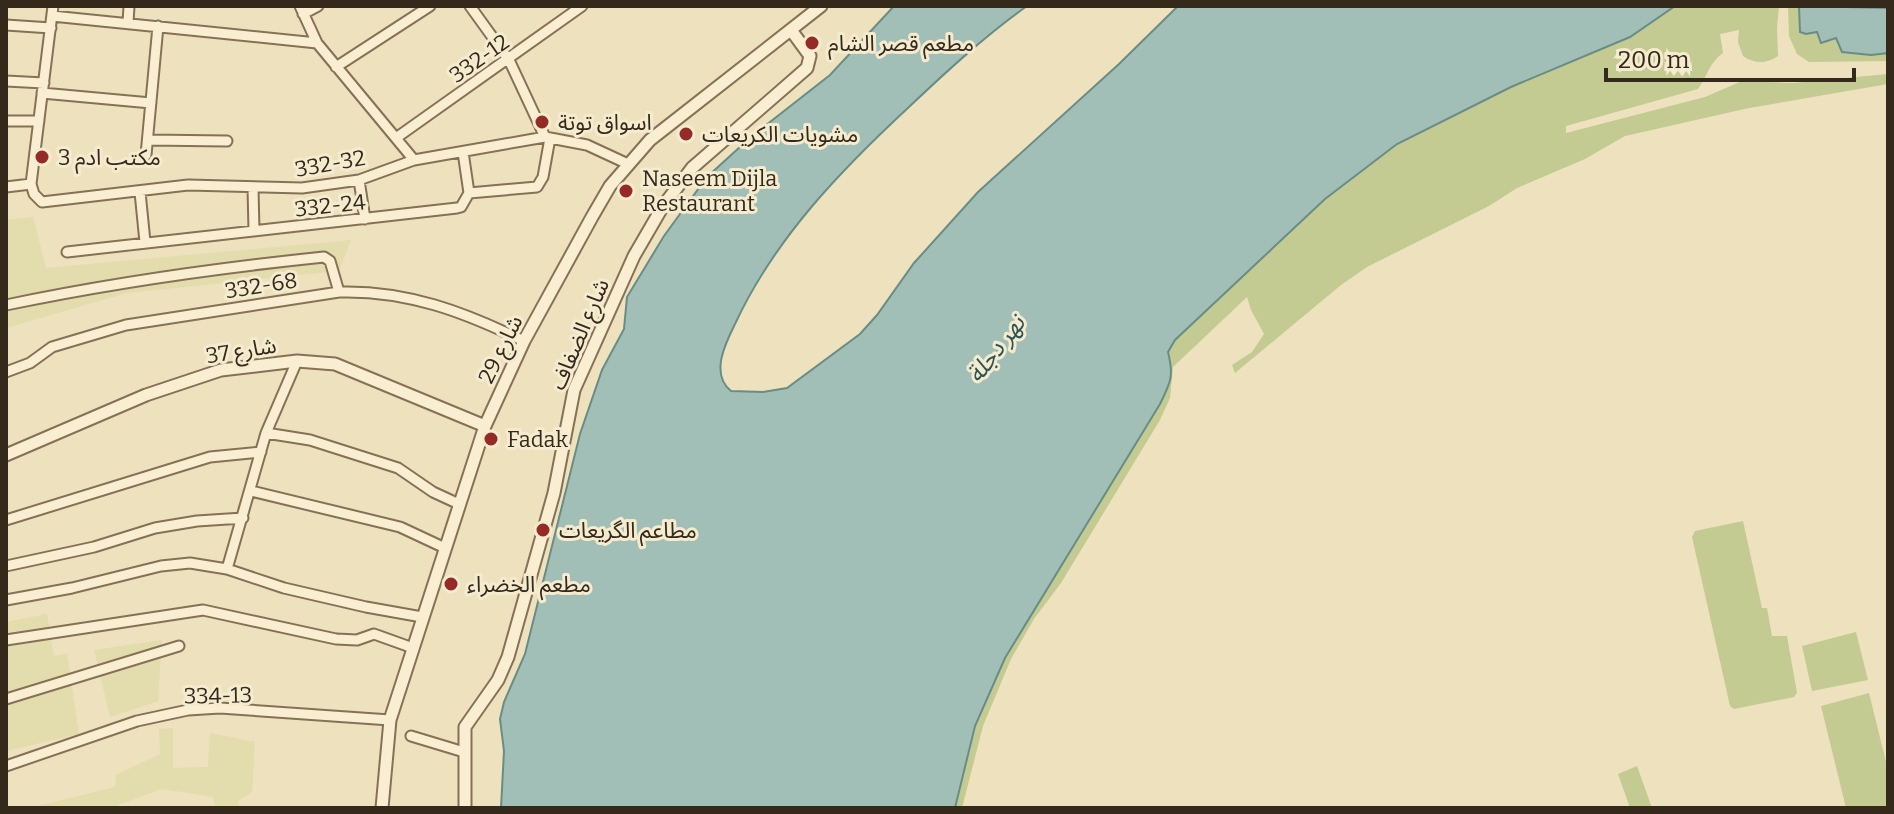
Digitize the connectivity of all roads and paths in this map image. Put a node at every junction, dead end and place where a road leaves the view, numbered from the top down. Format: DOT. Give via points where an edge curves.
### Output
graph roads {
  1 [pos="129,6"];
  2 [pos="318,6"];
  3 [pos="430,6"];
  4 [pos="470,6"];
  5 [pos="582,6"];
  6 [pos="821,6"];
  7 [pos="301,10"];
  8 [pos="53,11"];
  9 [pos="128,23"];
  10 [pos="6,25"];
  11 [pos="158,26"];
  12 [pos="51,28"];
  13 [pos="791,30"];
  14 [pos="317,43"];
  15 [pos="509,60"];
  16 [pos="336,67"];
  17 [pos="6,81"];
  18 [pos="43,88"];
  19 [pos="151,103"];
  20 [pos="6,121"];
  21 [pos="39,121"];
  22 [pos="396,138"];
  23 [pos="548,138"];
  24 [pos="148,140"];
  25 [pos="227,141"];
  26 [pos="463,152"];
  27 [pos="146,155"];
  28 [pos="414,160"];
  29 [pos="628,164"];
  30 [pos="359,180"];
  31 [pos="6,187"];
  32 [pos="253,188"];
  33 [pos="32,189"];
  34 [pos="140,192"];
  35 [pos="469,193"];
  36 [pos="365,219"];
  37 [pos="254,231"];
  38 [pos="145,242"];
  39 [pos="67,252"];
  40 [pos="339,292"];
  41 [pos="6,305"];
  42 [pos="524,341"];
  43 [pos="297,361"];
  44 [pos="6,372"];
  45 [pos="485,426"];
  46 [pos="266,433"];
  47 [pos="261,452"];
  48 [pos="6,455"];
  49 [pos="251,491"];
  50 [pos="459,504"];
  51 [pos="243,518"];
  52 [pos="6,520"];
  53 [pos="445,548"];
  54 [pos="6,566"];
  55 [pos="227,569"];
  56 [pos="6,600"];
  57 [pos="422,617"];
  58 [pos="6,640"];
  59 [pos="179,646"];
  60 [pos="413,648"];
  61 [pos="6,699"];
  62 [pos="390,720"];
  63 [pos="411,736"];
  64 [pos="464,752"];
  65 [pos="6,766"];
  66 [pos="382,808"];
  67 [pos="465,808"];
  1 -- 9 [label="street"];
  2 -- 7 [label="street"];
  3 -- 16 [label="street"];
  4 -- 15 [label="street"];
  5 -- 15 [label="street, 332-12"];
  6 -- 13 [label="street, شارع 29"];
  7 -- 14 [label="street"];
  8 -- 9 [label="street"];
  8 -- 12 [label="street"];
  9 -- 11 [label="street"];
  10 -- 12 [label="street"];
  11 -- 14 [label="street"];
  11 -- 19 [label="street"];
  12 -- 18 [label="street"];
  13 -- 29 [label="street, شارع 29" via="650,140"];
  13 -- 64 [label="street, شارع الضفاف" via="810,56 807,68 692,168 634,256 574,390 554,493 508,657 467,723"];
  14 -- 16 [label="street"];
  15 -- 22 [label="street, 332-12"];
  15 -- 23 [label="street"];
  16 -- 22 [label="street"];
  17 -- 18 [label="street"];
  18 -- 19 [label="street"];
  18 -- 21 [label="street"];
  19 -- 24 [label="street"];
  20 -- 21 [label="street"];
  21 -- 33 [label="street"];
  22 -- 28 [label="street"];
  23 -- 26 [label="street, 332-32"];
  23 -- 29 [label="street, 332-32" via="587,145"];
  23 -- 35 [label="street, 332-24" via="537,187"];
  24 -- 25 [label="street"];
  24 -- 27 [label="street"];
  26 -- 28 [label="street, 332-32"];
  26 -- 35 [label="street"];
  28 -- 30 [label="street, 332-32"];
  29 -- 42 [label="street, شارع 29" via="600,203"];
  30 -- 32 [label="street, 332-32"];
  30 -- 36 [label="street"];
  31 -- 33 [label="street"];
  32 -- 34 [label="street, 332-32" via="188,185"];
  32 -- 37 [label="street"];
  33 -- 34 [label="street, 332-32" via="42,202"];
  34 -- 38 [label="street"];
  35 -- 36 [label="street, 332-24" via="461,207 452,210"];
  36 -- 37 [label="street, 332-24"];
  37 -- 38 [label="street, 332-24"];
  38 -- 39 [label="street, 332-24"];
  40 -- 41 [label="street" via="324,257"];
  40 -- 42 [label="street, 332-68" via="419,300 465,313"];
  40 -- 44 [label="street, 332-68" via="126,325 52,347"];
  42 -- 45 [label="street, شارع 29"];
  43 -- 45 [label="street, شارع 37" via="335,364"];
  43 -- 46 [label="street"];
  43 -- 48 [label="street, شارع 37" via="221,370 146,395"];
  45 -- 50 [label="street, شارع 29"];
  46 -- 47 [label="street"];
  46 -- 50 [label="street" via="310,440 398,468"];
  47 -- 49 [label="street"];
  47 -- 52 [label="street" via="210,457"];
  49 -- 51 [label="street"];
  49 -- 53 [label="street" via="400,527"];
  50 -- 53 [label="street, شارع 29"];
  51 -- 54 [label="street" via="155,528"];
  51 -- 55 [label="street"];
  53 -- 57 [label="street, شارع 29"];
  55 -- 56 [label="street" via="190,563 161,566"];
  55 -- 57 [label="street" via="284,588"];
  57 -- 60 [label="street, شارع 29"];
  58 -- 60 [label="street" via="203,610 336,639 374,634"];
  59 -- 61 [label="street"];
  60 -- 62 [label="street, شارع 29"];
  62 -- 65 [label="street, 334-13" via="188,710 137,721"];
  62 -- 66 [label="street, شارع 29"];
  63 -- 64 [label="street"];
  64 -- 67 [label="street, شارع الضفاف"];
}
